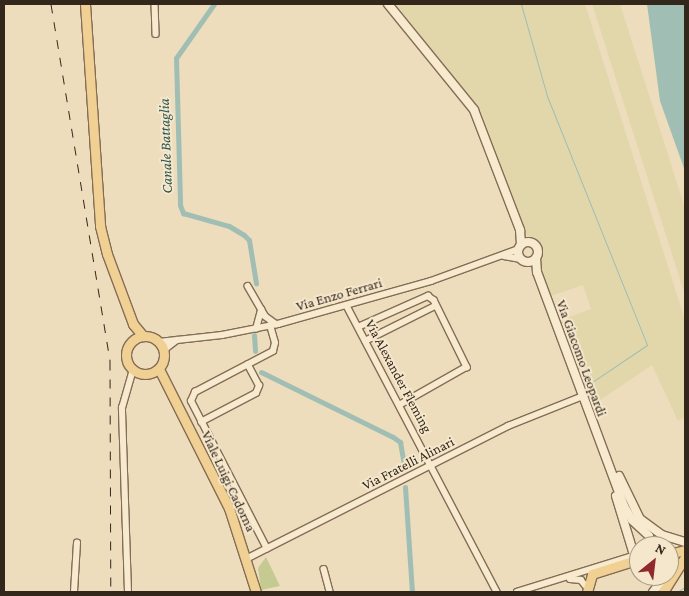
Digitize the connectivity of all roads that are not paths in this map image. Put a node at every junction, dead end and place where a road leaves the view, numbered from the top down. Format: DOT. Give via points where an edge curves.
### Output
graph roads {
  1 [pos="85,4"];
  2 [pos="156,4"];
  3 [pos="388,4"];
  4 [pos="156,34"];
  5 [pos="520,230"];
  6 [pos="529,242"];
  7 [pos="520,247"];
  8 [pos="504,256"];
  9 [pos="536,258"];
  10 [pos="524,260"];
  11 [pos="537,272"];
  12 [pos="248,286"];
  13 [pos="347,306"];
  14 [pos="435,306"];
  15 [pos="261,310"];
  16 [pos="133,324"];
  17 [pos="273,325"];
  18 [pos="256,328"];
  19 [pos="358,328"];
  20 [pos="143,336"];
  21 [pos="133,340"];
  22 [pos="178,340"];
  23 [pos="365,341"];
  24 [pos="162,346"];
  25 [pos="248,365"];
  26 [pos="160,369"];
  27 [pos="133,370"];
  28 [pos="151,374"];
  29 [pos="167,386"];
  30 [pos="583,396"];
  31 [pos="400,405"];
  32 [pos="201,422"];
  33 [pos="605,453"];
  34 [pos="432,466"];
  35 [pos="631,536"];
  36 [pos="649,536"];
  37 [pos="77,543"];
  38 [pos="685,544"];
  39 [pos="267,549"];
  40 [pos="685,556"];
  41 [pos="248,558"];
  42 [pos="629,560"];
  43 [pos="629,561"];
  44 [pos="629,562"];
  45 [pos="324,569"];
  46 [pos="565,580"];
  47 [pos="589,590"];
  48 [pos="74,592"];
  49 [pos="128,592"];
  50 [pos="256,592"];
  51 [pos="330,592"];
  52 [pos="496,592"];
  53 [pos="517,592"];
  54 [pos="663,592"];
  1 -- 16 [label="main road" via="100,226"];
  2 -- 4 [label="street"];
  3 -- 5 [label="street, Via Giacomo Leopardi" via="474,110"];
  5 -- 6 [label="street, Via Giacomo Leopardi"];
  5 -- 7 [label="street, Via Giacomo Leopardi"];
  6 -- 7 [label="street"];
  6 -- 9 [label="street, Via Giacomo Leopardi" via="538,249"];
  7 -- 8 [label="street, Via Enzo Ferrari"];
  7 -- 10 [label="street, Via Giacomo Leopardi"];
  8 -- 10 [label="street"];
  8 -- 13 [label="street, Via Enzo Ferrari"];
  9 -- 10 [label="street"];
  9 -- 11 [label="street, Via Giacomo Leopardi"];
  10 -- 11 [label="street, Via Giacomo Leopardi"];
  11 -- 30 [label="street, Via Giacomo Leopardi"];
  12 -- 15 [label="street"];
  13 -- 17 [label="street, Via Enzo Ferrari"];
  13 -- 19 [label="street, Via Alexander Fleming"];
  14 -- 19 [label="street" via="428,296"];
  14 -- 23 [label="street"];
  14 -- 31 [label="street" via="467,367"];
  15 -- 17 [label="street"];
  15 -- 18 [label="street"];
  16 -- 20 [label="main road"];
  16 -- 21 [label="main road"];
  17 -- 18 [label="street, Via Enzo Ferrari"];
  17 -- 25 [label="street" via="276,347"];
  18 -- 22 [label="street, Via Enzo Ferrari"];
  19 -- 23 [label="street, Via Alexander Fleming"];
  20 -- 21 [label="main road"];
  20 -- 24 [label="main road"];
  21 -- 27 [label="main road" via="126,358"];
  22 -- 24 [label="street"];
  22 -- 24 [label="street, Via Enzo Ferrari"];
  23 -- 31 [label="street, Via Alexander Fleming"];
  24 -- 26 [label="main road" via="164,360"];
  25 -- 32 [label="street" via="191,396"];
  25 -- 32 [label="street" via="259,386 256,393"];
  26 -- 28 [label="main road"];
  26 -- 29 [label="main road, Viale Luigi Cadorna"];
  27 -- 28 [label="main road"];
  27 -- 49 [label="street" via="122,408"];
  28 -- 29 [label="main road, Viale Luigi Cadorna"];
  29 -- 41 [label="main road, Viale Luigi Cadorna" via="229,508"];
  30 -- 33 [label="street, Via Giacomo Leopardi"];
  30 -- 34 [label="street, Via Fratelli Alinari" via="508,426"];
  31 -- 34 [label="street, Via Alexander Fleming"];
  32 -- 39 [label="street"];
  33 -- 35 [label="street, Via Giacomo Leopardi"];
  33 -- 36 [label="street, Via Giacomo Leopardi" via="628,513"];
  33 -- 38 [label="street, Via Giacomo Leopardi" via="640,519 662,536"];
  34 -- 39 [label="street, Via Fratelli Alinari"];
  34 -- 52 [label="street, Via Alexander Fleming"];
  37 -- 48 [label="street"];
  39 -- 41 [label="street, Via Fratelli Alinari"];
  40 -- 54 [label="main road"];
  41 -- 50 [label="main road, Viale Luigi Cadorna"];
  42 -- 46 [label="street" via="596,566"];
  43 -- 47 [label="main road" via="592,574"];
  44 -- 47 [label="main road" via="597,577"];
  45 -- 51 [label="street"];
  46 -- 47 [label="street" via="582,580"];
  46 -- 53 [label="street"];
}
